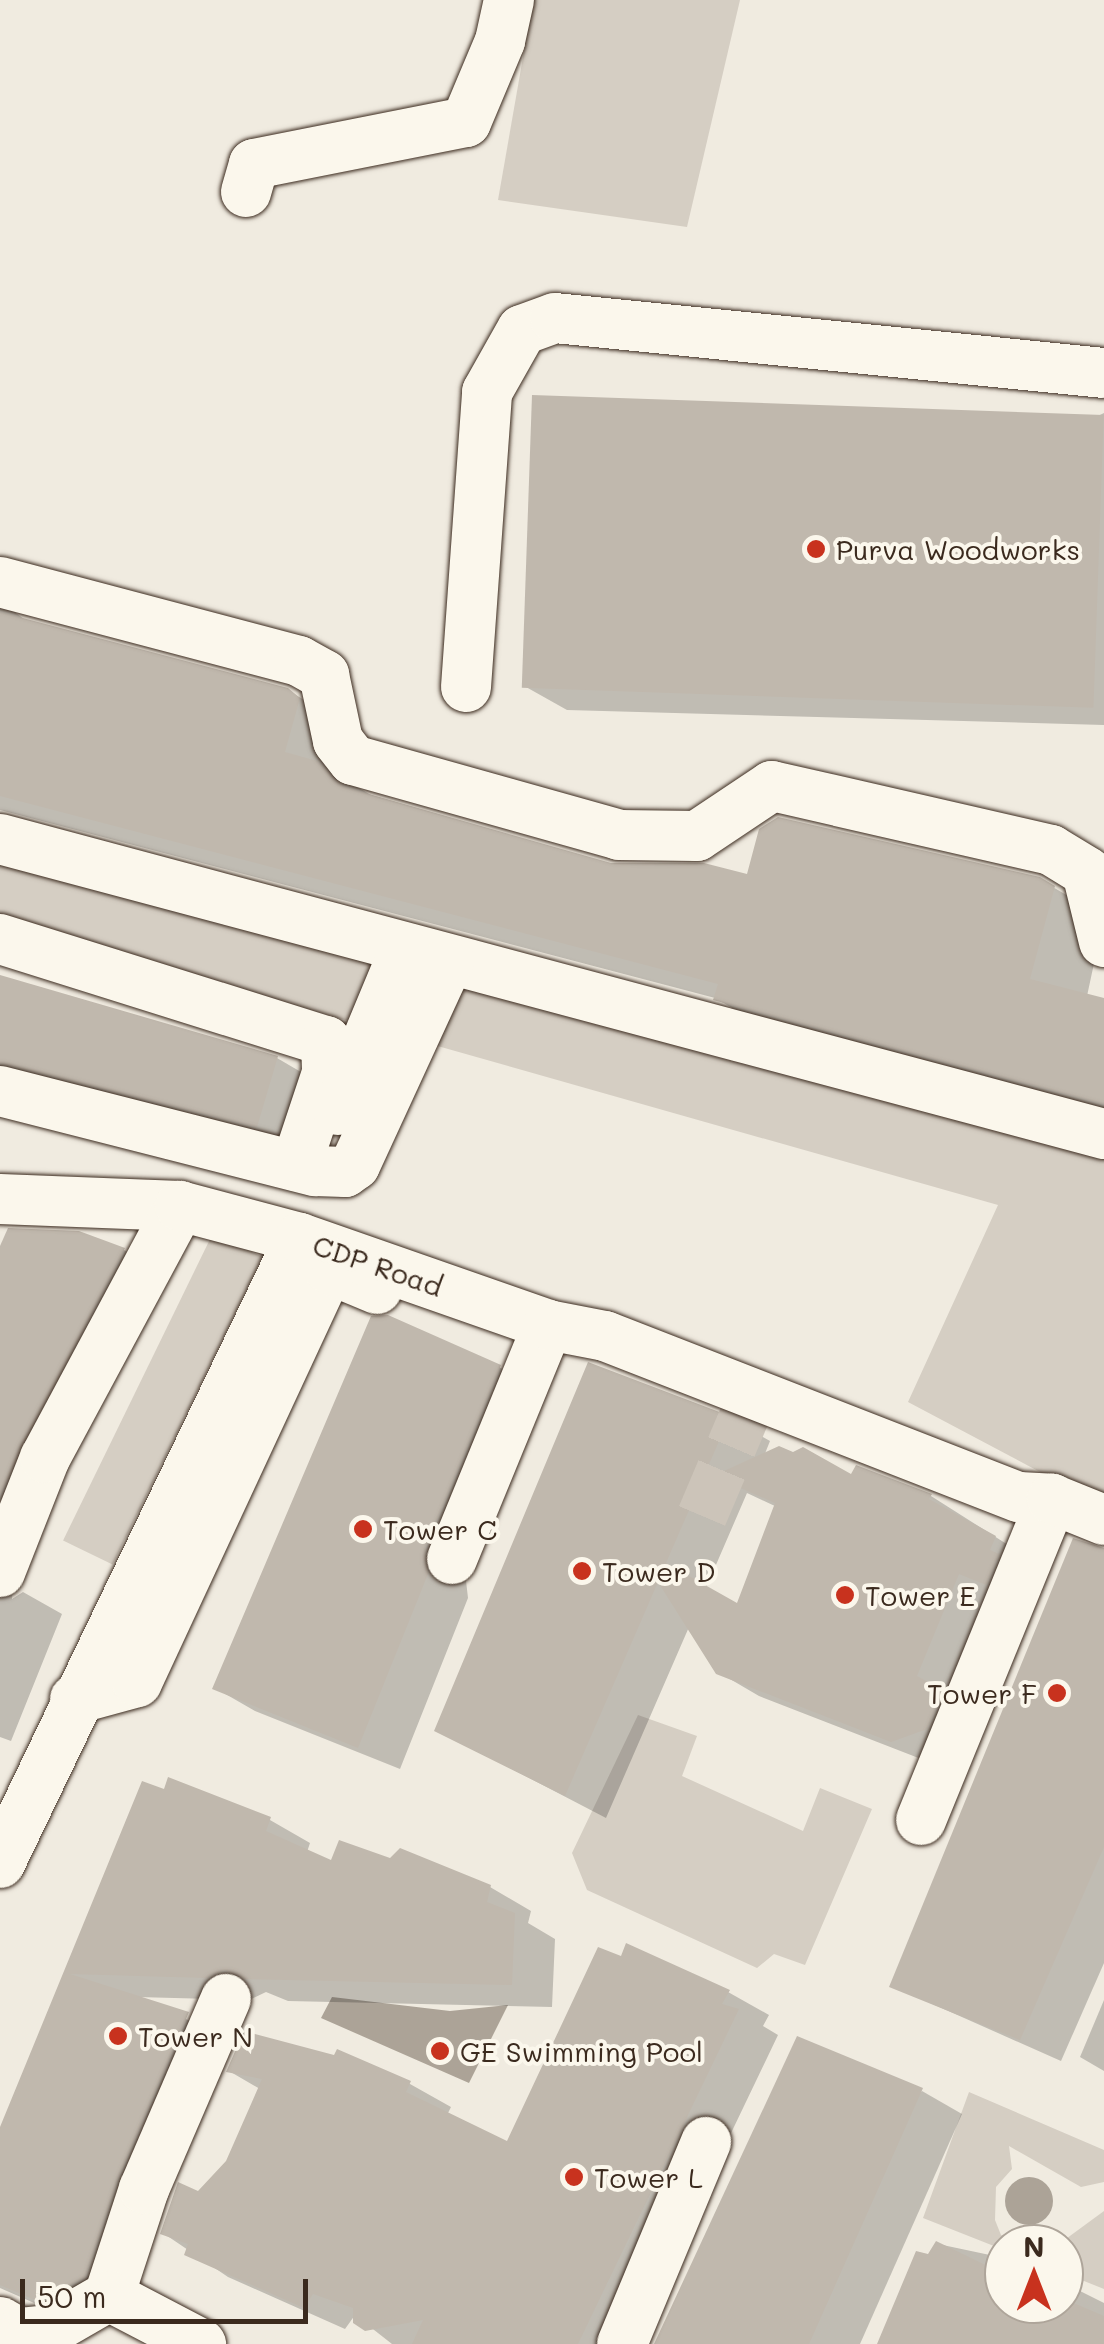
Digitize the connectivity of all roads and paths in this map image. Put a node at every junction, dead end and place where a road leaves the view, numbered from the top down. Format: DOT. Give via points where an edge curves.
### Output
graph roads {
  1 [pos="509,0"];
  2 [pos="246,192"];
  3 [pos="1104,374"];
  4 [pos="0,582"];
  5 [pos="466,688"];
  6 [pos="0,839"];
  7 [pos="0,939"];
  8 [pos="1104,942"];
  9 [pos="427,955"];
  10 [pos="0,1090"];
  11 [pos="1104,1134"];
  12 [pos="306,1168"];
  13 [pos="0,1199"];
  14 [pos="180,1206"];
  15 [pos="300,1238"];
  16 [pos="548,1324"];
  17 [pos="1052,1499"];
  18 [pos="1104,1520"];
  19 [pos="452,1559"];
  20 [pos="0,1572"];
  21 [pos="75,1699"];
  22 [pos="14,1792"];
  23 [pos="921,1820"];
  24 [pos="0,1863"];
  25 [pos="226,1999"];
  26 [pos="706,2142"];
  27 [pos="109,2296"];
  28 [pos="0,2322"];
  29 [pos="201,2344"];
  30 [pos="622,2344"];
  1 -- 2 [label="street" via="500,41 466,122 254,164"];
  3 -- 5 [label="street" via="555,318 522,330 487,392"];
  4 -- 8 [label="street" via="299,662 324,676 338,741 353,760 619,835 696,836 772,786 1051,850 1087,872"];
  6 -- 9 [label="street"];
  7 -- 12 [label="street" via="326,1042 328,1072"];
  9 -- 11 [label="street"];
  9 -- 12 [label="street" via="356,1165 332,1174"];
  10 -- 12 [label="street"];
  13 -- 14 [label="street"];
  14 -- 15 [label="street"];
  14 -- 20 [label="street" via="45,1458"];
  15 -- 16 [label="street, CDP Road"];
  15 -- 21 [label="street, CDP Road"];
  16 -- 17 [label="street, CDP Road" via="605,1336 1019,1498"];
  16 -- 19 [label="street"];
  16 -- 21 [label="street" via="493,1333 329,1270 137,1682"];
  17 -- 18 [label="street, CDP Road"];
  17 -- 23 [label="street"];
  21 -- 22 [label="street, CDP Road"];
  22 -- 24 [label="street, CDP Road"];
  25 -- 27 [label="street" via="144,2189"];
  26 -- 30 [label="street"];
  27 -- 28 [label="street" via="50,2330 18,2333"];
  27 -- 29 [label="street"];
}
